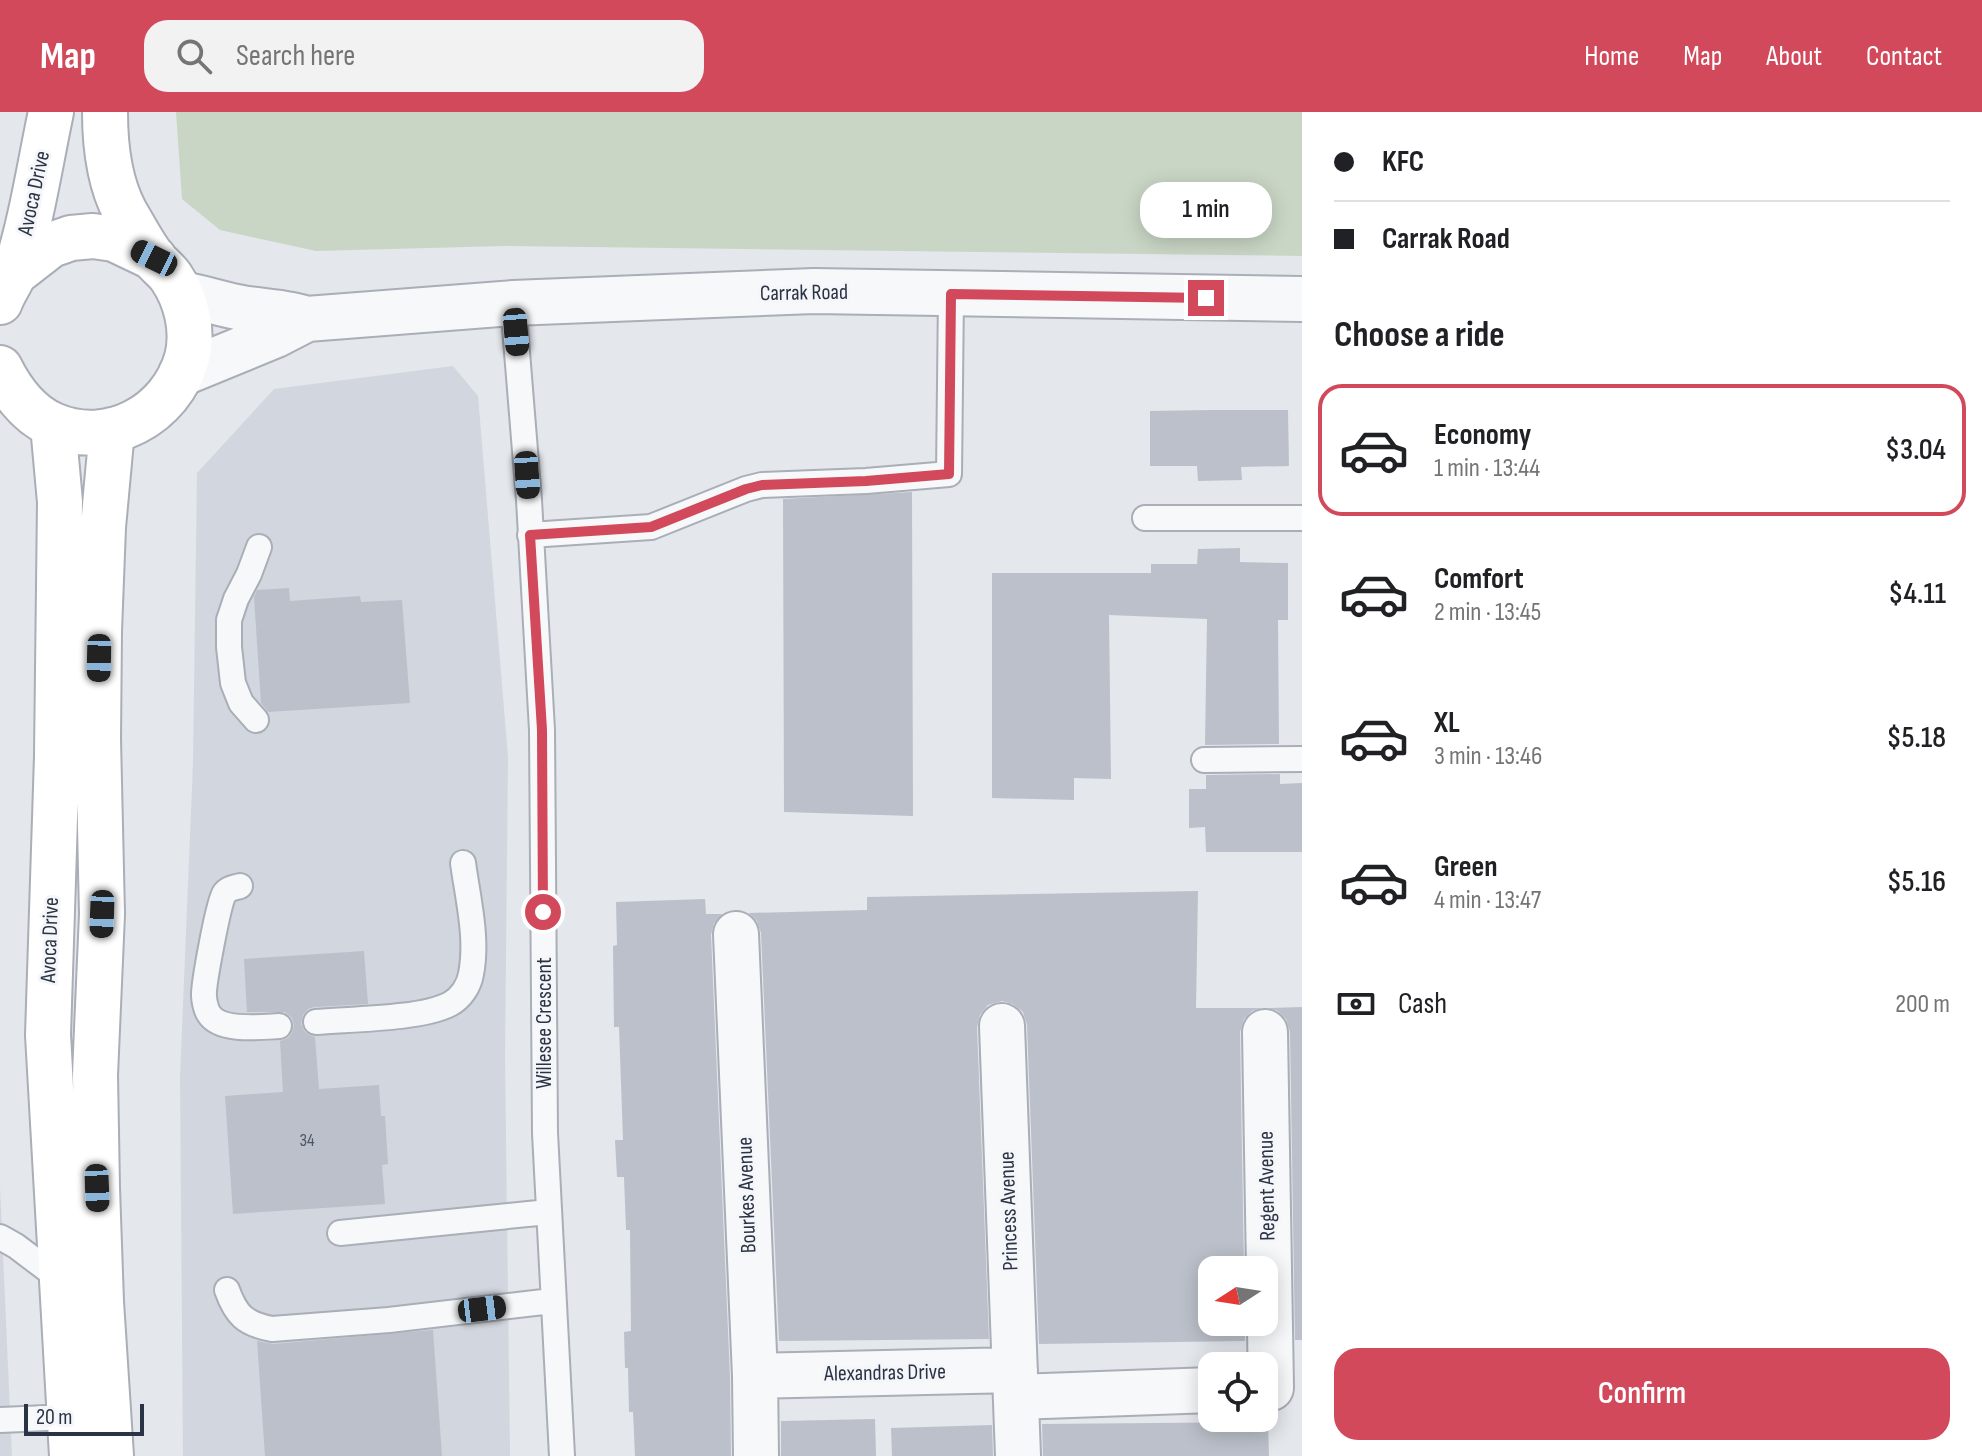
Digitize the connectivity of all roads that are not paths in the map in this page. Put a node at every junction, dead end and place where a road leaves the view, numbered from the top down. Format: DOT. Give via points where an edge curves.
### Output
graph roads {
  1 [pos="51,112"];
  2 [pos="105,112"];
  3 [pos="154,258"];
  4 [pos="5,291"];
  5 [pos="181,294"];
  6 [pos="951,294"];
  7 [pos="1302,299"];
  8 [pos="513,303"];
  9 [pos="307,319"];
  10 [pos="181,374"];
  11 [pos="4,382"];
  12 [pos="53,425"];
  13 [pos="112,430"];
  14 [pos="1145,518"];
  15 [pos="1302,518"];
  16 [pos="530,535"];
  17 [pos="259,547"];
  18 [pos="256,720"];
  19 [pos="1302,759"];
  20 [pos="1204,760"];
  21 [pos="463,863"];
  22 [pos="240,886"];
  23 [pos="736,934"];
  24 [pos="316,1022"];
  25 [pos="279,1026"];
  26 [pos="1002,1026"];
  27 [pos="1265,1032"];
  28 [pos="548,1212"];
  29 [pos="340,1233"];
  30 [pos="0,1237"];
  31 [pos="61,1280"];
  32 [pos="227,1290"];
  33 [pos="552,1301"];
  34 [pos="755,1376"];
  35 [pos="1015,1384"];
  36 [pos="1279,1388"];
  37 [pos="1198,1390"];
  38 [pos="0,1420"];
  39 [pos="71,1436"];
  40 [pos="111,1456"];
  41 [pos="562,1456"];
  42 [pos="756,1456"];
  43 [pos="1018,1456"];
  1 -- 4 [label="main road, Avoca Drive" via="33,204"];
  2 -- 3 [label="main road, Avoca Drive" via="110,175 124,210"];
  3 -- 4 [label="main road, Avoca Drive" via="114,239 71,238 51,245"];
  3 -- 5 [label="main road, Avoca Drive"];
  5 -- 9 [label="street, Carrak Road"];
  5 -- 10 [label="main road, Avoca Drive" via="190,334"];
  6 -- 7 [label="street, Carrak Road"];
  6 -- 8 [label="street, Carrak Road" via="814,291"];
  6 -- 16 [label="lane" via="949,474 762,485 651,527"];
  8 -- 9 [label="street, Carrak Road"];
  8 -- 16 [label="lane, Willesee Crescent"];
  9 -- 10 [label="street, Carrak Road"];
  10 -- 13 [label="main road, Avoca Drive" via="153,411"];
  11 -- 12 [label="main road, Avoca Drive"];
  12 -- 13 [label="main road, Avoca Drive" via="82,432"];
  12 -- 31 [label="main road, Avoca Drive" via="60,502 48,1035"];
  13 -- 40 [label="main road" via="99,631 102,914 95,1075"];
  14 -- 15 [label="lane"];
  16 -- 28 [label="lane, Willesee Crescent" via="542,730"];
  17 -- 18 [label="lane" via="229,620 233,683"];
  19 -- 20 [label="lane"];
  21 -- 24 [label="lane" via="473,955 466,990 437,1009"];
  22 -- 25 [label="lane" via="222,894 218,907 204,980 209,1015 235,1026"];
  23 -- 34 [label="street, Bourkes Avenue"];
  26 -- 35 [label="street, Princess Avenue"];
  27 -- 36 [label="street, Regent Avenue"];
  28 -- 29 [label="lane"];
  28 -- 33 [label="lane, Willesee Crescent"];
  30 -- 31 [label="lane"];
  31 -- 39 [label="main road, Avoca Drive"];
  32 -- 33 [label="lane" via="245,1320 272,1329"];
  33 -- 41 [label="lane, Willesee Crescent"];
  34 -- 35 [label="street, Alexandras Drive"];
  34 -- 42 [label="street, Bourkes Avenue"];
  35 -- 37 [label="street, Alexandras Drive"];
  35 -- 43 [label="street, Princess Avenue"];
  38 -- 39 [label="lane"];
}
